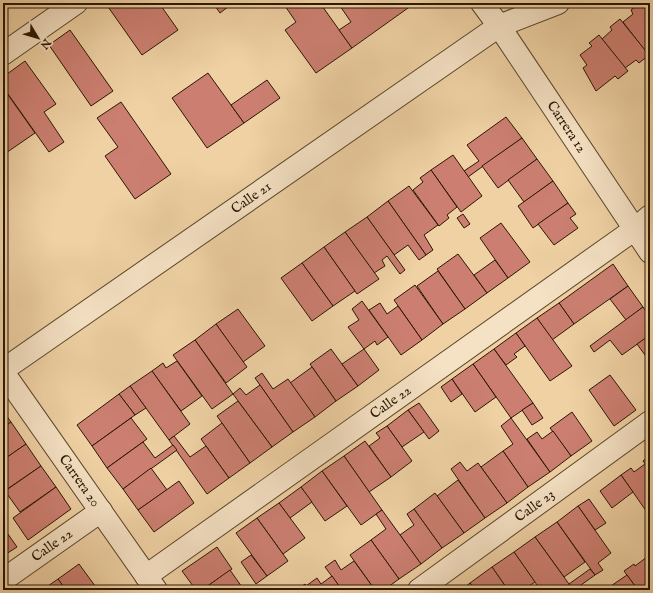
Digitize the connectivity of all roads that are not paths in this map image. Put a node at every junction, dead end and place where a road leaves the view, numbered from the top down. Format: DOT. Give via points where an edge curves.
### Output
graph roads {
  1 [pos="76,3"];
  2 [pos="482,3"];
  3 [pos="558,3"];
  4 [pos="499,26"];
  5 [pos="3,54"];
  6 [pos="643,223"];
  7 [pos="650,252"];
  8 [pos="3,371"];
  9 [pos="650,422"];
  10 [pos="101,511"];
  11 [pos="3,580"];
  12 [pos="151,583"];
  13 [pos="419,590"];
  1 -- 5 [label="street"];
  2 -- 4 [label="street, Carrera 12"];
  3 -- 4 [label="street, Calle 21"];
  4 -- 6 [label="street, Carrera 12"];
  4 -- 8 [label="street, Calle 21"];
  6 -- 7 [label="street, Carrera 12"];
  6 -- 12 [label="street, Calle 22"];
  8 -- 10 [label="street, Carrera 20"];
  9 -- 13 [label="street, Calle 23"];
  10 -- 11 [label="street, Calle 22"];
  10 -- 12 [label="street, Carrera 20"];
}
